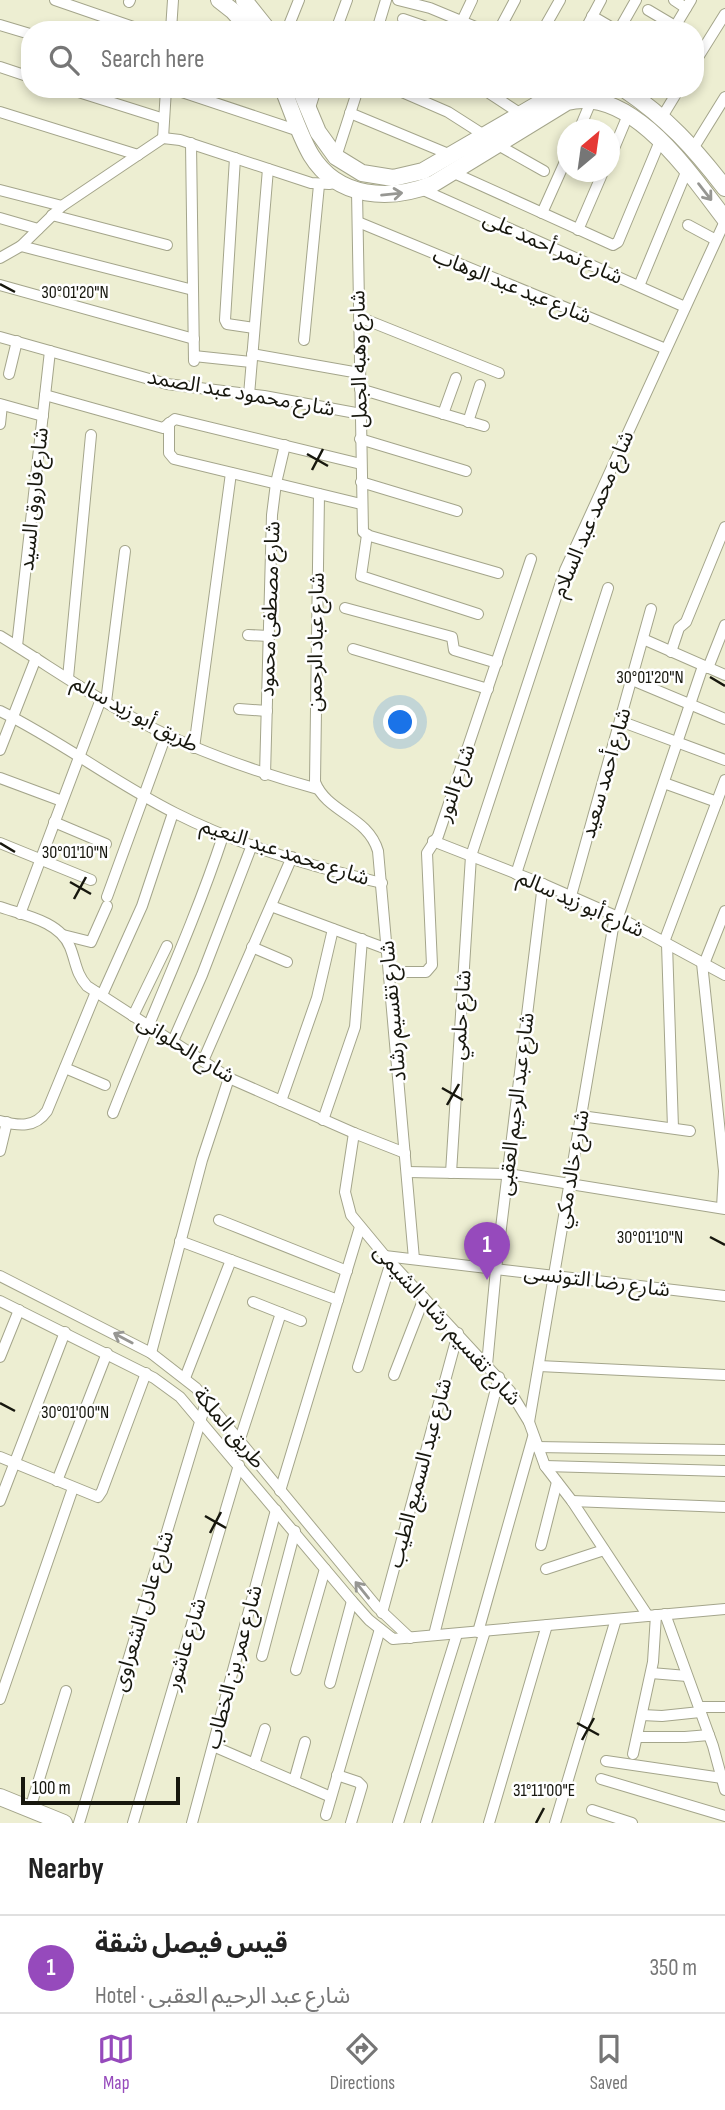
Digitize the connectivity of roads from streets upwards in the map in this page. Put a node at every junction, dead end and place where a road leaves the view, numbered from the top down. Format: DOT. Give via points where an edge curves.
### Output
graph roads {
  1 [pos="55,0"];
  2 [pos="173,0"];
  3 [pos="219,0"];
  4 [pos="244,0"];
  5 [pos="299,0"];
  6 [pos="347,0"];
  7 [pos="386,0"];
  8 [pos="398,0"];
  9 [pos="472,0"];
  10 [pos="515,0"];
  11 [pos="560,0"];
  12 [pos="601,0"];
  13 [pos="636,0"];
  14 [pos="674,0"];
  15 [pos="415,2"];
  16 [pos="431,4"];
  17 [pos="689,4"];
  18 [pos="648,10"];
  19 [pos="725,14"];
  20 [pos="592,16"];
  21 [pos="403,19"];
  22 [pos="116,21"];
  23 [pos="172,21"];
  24 [pos="242,21"];
  25 [pos="261,21"];
  26 [pos="291,21"];
  27 [pos="340,21"];
  28 [pos="380,21"];
  29 [pos="409,21"];
  30 [pos="462,21"];
  31 [pos="504,21"];
  32 [pos="548,21"];
  33 [pos="590,21"];
  34 [pos="601,21"];
  35 [pos="623,21"];
  36 [pos="664,21"];
  37 [pos="678,21"];
  38 [pos="0,25"];
  39 [pos="21,31"];
  40 [pos="704,48"];
  41 [pos="0,67"];
  42 [pos="21,74"];
  43 [pos="725,97"];
  44 [pos="98,98"];
  45 [pos="165,98"];
  46 [pos="200,98"];
  47 [pos="286,98"];
  48 [pos="304,98"];
  49 [pos="313,98"];
  50 [pos="355,98"];
  51 [pos="417,98"];
  52 [pos="497,98"];
  53 [pos="546,98"];
  54 [pos="621,98"];
  55 [pos="638,98"];
  56 [pos="674,98"];
  57 [pos="592,99"];
  58 [pos="613,105"];
  59 [pos="309,111"];
  60 [pos="0,112"];
  61 [pos="350,113"];
  62 [pos="521,114"];
  63 [pos="628,114"];
  64 [pos="662,117"];
  65 [pos="164,119"];
  66 [pos="584,119"];
  67 [pos="299,131"];
  68 [pos="620,134"];
  69 [pos="484,135"];
  70 [pos="163,138"];
  71 [pos="660,141"];
  72 [pos="191,143"];
  73 [pos="498,145"];
  74 [pos="694,147"];
  75 [pos="332,153"];
  76 [pos="138,155"];
  77 [pos="451,155"];
  78 [pos="235,158"];
  79 [pos="317,163"];
  80 [pos="268,169"];
  81 [pos="687,170"];
  82 [pos="544,171"];
  83 [pos="454,173"];
  84 [pos="557,180"];
  85 [pos="339,182"];
  86 [pos="599,182"];
  87 [pos="319,184"];
  88 [pos="725,188"];
  89 [pos="422,189"];
  90 [pos="0,190"];
  91 [pos="357,191"];
  92 [pos="62,206"];
  93 [pos="542,213"];
  94 [pos="52,215"];
  95 [pos="0,218"];
  96 [pos="725,220"];
  97 [pos="358,222"];
  98 [pos="688,225"];
  99 [pos="38,229"];
  100 [pos="578,230"];
  101 [pos="716,240"];
  102 [pos="167,245"];
  103 [pos="21,246"];
  104 [pos="3,254"];
  105 [pos="0,285"];
  106 [pos="639,286"];
  107 [pos="193,290"];
  108 [pos="685,307"];
  109 [pos="359,317"];
  110 [pos="254,328"];
  111 [pos="0,337"];
  112 [pos="194,339"];
  113 [pos="304,340"];
  114 [pos="17,341"];
  115 [pos="666,349"];
  116 [pos="50,351"];
  117 [pos="252,358"];
  118 [pos="359,373"];
  119 [pos="499,373"];
  120 [pos="9,374"];
  121 [pos="456,378"];
  122 [pos="480,385"];
  123 [pos="360,389"];
  124 [pos="46,395"];
  125 [pos="249,395"];
  126 [pos="1,405"];
  127 [pos="361,414"];
  128 [pos="443,414"];
  129 [pos="43,416"];
  130 [pos="468,422"];
  131 [pos="0,424"];
  132 [pos="169,424"];
  133 [pos="484,426"];
  134 [pos="92,435"];
  135 [pos="360,439"];
  136 [pos="285,445"];
  137 [pos="361,464"];
  138 [pos="466,471"];
  139 [pos="231,473"];
  140 [pos="361,482"];
  141 [pos="276,483"];
  142 [pos="318,494"];
  143 [pos="361,505"];
  144 [pos="457,511"];
  145 [pos="725,527"];
  146 [pos="365,531"];
  147 [pos="125,551"];
  148 [pos="531,559"];
  149 [pos="498,573"];
  150 [pos="608,589"];
  151 [pos="345,608"];
  152 [pos="651,609"];
  153 [pos="478,614"];
  154 [pos="725,625"];
  155 [pos="248,635"];
  156 [pos="0,636"];
  157 [pos="269,636"];
  158 [pos="643,639"];
  159 [pos="17,646"];
  160 [pos="353,649"];
  161 [pos="671,652"];
  162 [pos="36,658"];
  163 [pos="497,663"];
  164 [pos="706,667"];
  165 [pos="725,676"];
  166 [pos="68,678"];
  167 [pos="632,680"];
  168 [pos="488,690"];
  169 [pos="103,700"];
  170 [pos="691,705"];
  171 [pos="239,709"];
  172 [pos="0,711"];
  173 [pos="267,711"];
  174 [pos="13,717"];
  175 [pos="725,719"];
  176 [pos="620,721"];
  177 [pos="166,735"];
  178 [pos="678,743"];
  179 [pos="194,748"];
  180 [pos="0,750"];
  181 [pos="78,757"];
  182 [pos="725,760"];
  183 [pos="265,775"];
  184 [pos="0,778"];
  185 [pos="725,780"];
  186 [pos="664,783"];
  187 [pos="318,789"];
  188 [pos="144,796"];
  189 [pos="62,801"];
  190 [pos="717,802"];
  191 [pos="173,813"];
  192 [pos="54,822"];
  193 [pos="223,836"];
  194 [pos="433,841"];
  195 [pos="0,843"];
  196 [pos="106,844"];
  197 [pos="252,845"];
  198 [pos="471,856"];
  199 [pos="292,857"];
  200 [pos="40,858"];
  201 [pos="516,874"];
  202 [pos="91,880"];
  203 [pos="382,883"];
  204 [pos="543,884"];
  205 [pos="571,896"];
  206 [pos="271,906"];
  207 [pos="0,907"];
  208 [pos="725,911"];
  209 [pos="20,914"];
  210 [pos="616,916"];
  211 [pos="334,929"];
  212 [pos="63,935"];
  213 [pos="362,939"];
  214 [pos="665,943"];
  215 [pos="167,946"];
  216 [pos="253,947"];
  217 [pos="387,948"];
  218 [pos="287,962"];
  219 [pos="703,963"];
  220 [pos="389,972"];
  221 [pos="725,975"];
  222 [pos="99,994"];
  223 [pos="133,1016"];
  224 [pos="147,1024"];
  225 [pos="173,1041"];
  226 [pos="203,1061"];
  227 [pos="65,1068"];
  228 [pos="229,1078"];
  229 [pos="105,1085"];
  230 [pos="281,1101"];
  231 [pos="113,1113"];
  232 [pos="581,1116"];
  233 [pos="323,1120"];
  234 [pos="3,1121"];
  235 [pos="673,1128"];
  236 [pos="690,1131"];
  237 [pos="354,1133"];
  238 [pos="0,1151"];
  239 [pos="405,1153"];
  240 [pos="407,1172"];
  241 [pos="451,1173"];
  242 [pos="508,1174"];
  243 [pos="570,1184"];
  244 [pos="723,1209"];
  245 [pos="219,1220"];
  246 [pos="360,1227"];
  247 [pos="180,1241"];
  248 [pos="388,1259"];
  249 [pos="414,1259"];
  250 [pos="231,1260"];
  251 [pos="496,1269"];
  252 [pos="346,1271"];
  253 [pos="0,1276"];
  254 [pos="554,1276"];
  255 [pos="725,1296"];
  256 [pos="425,1297"];
  257 [pos="338,1300"];
  258 [pos="0,1301"];
  259 [pos="253,1302"];
  260 [pos="19,1310"];
  261 [pos="281,1314"];
  262 [pos="301,1321"];
  263 [pos="65,1332"];
  264 [pos="458,1333"];
  265 [pos="107,1353"];
  266 [pos="151,1353"];
  267 [pos="0,1357"];
  268 [pos="487,1365"];
  269 [pos="539,1366"];
  270 [pos="358,1367"];
  271 [pos="146,1373"];
  272 [pos="394,1375"];
  273 [pos="725,1375"];
  274 [pos="499,1377"];
  275 [pos="186,1378"];
  276 [pos="207,1399"];
  277 [pos="200,1421"];
  278 [pos="529,1422"];
  279 [pos="240,1439"];
  280 [pos="534,1442"];
  281 [pos="725,1450"];
  282 [pos="0,1457"];
  283 [pos="14,1463"];
  284 [pos="239,1465"];
  285 [pos="545,1466"];
  286 [pos="725,1471"];
  287 [pos="58,1481"];
  288 [pos="557,1482"];
  289 [pos="74,1488"];
  290 [pos="281,1491"];
  291 [pos="0,1501"];
  292 [pos="572,1501"];
  293 [pos="725,1507"];
  294 [pos="276,1510"];
  295 [pos="295,1531"];
  296 [pos="541,1545"];
  297 [pos="604,1550"];
  298 [pos="325,1569"];
  299 [pos="546,1569"];
  300 [pos="352,1601"];
  301 [pos="725,1609"];
  302 [pos="382,1612"];
  303 [pos="656,1615"];
  304 [pos="616,1619"];
  305 [pos="547,1625"];
  306 [pos="380,1629"];
  307 [pos="481,1632"];
  308 [pos="457,1634"];
  309 [pos="434,1636"];
  310 [pos="411,1638"];
  311 [pos="262,1656"];
  312 [pos="296,1670"];
  313 [pos="651,1673"];
  314 [pos="687,1675"];
  315 [pos="330,1683"];
  316 [pos="66,1691"];
  317 [pos="0,1699"];
  318 [pos="725,1707"];
  319 [pos="699,1709"];
  320 [pos="642,1715"];
  321 [pos="265,1729"];
  322 [pos="637,1737"];
  323 [pos="711,1741"];
  324 [pos="305,1742"];
  325 [pos="212,1746"];
  326 [pos="725,1747"];
  327 [pos="633,1754"];
  328 [pos="606,1761"];
  329 [pos="254,1764"];
  330 [pos="337,1775"];
  331 [pos="601,1779"];
  332 [pos="294,1781"];
  333 [pos="724,1784"];
  334 [pos="0,1797"];
  335 [pos="331,1797"];
  336 [pos="30,1809"];
  337 [pos="592,1810"];
  338 [pos="326,1815"];
  339 [pos="725,1816"];
  340 [pos="64,1823"];
  341 [pos="79,1823"];
  342 [pos="133,1823"];
  343 [pos="192,1823"];
  344 [pos="351,1823"];
  345 [pos="398,1823"];
  346 [pos="426,1823"];
  347 [pos="489,1823"];
  348 [pos="555,1823"];
  349 [pos="632,1823"];
  1 -- 22 [label="street"];
  2 -- 23 [label="street"];
  3 -- 24 [label="street"];
  4 -- 25 [label="street"];
  5 -- 26 [label="street"];
  6 -- 27 [label="street"];
  7 -- 28 [label="street"];
  8 -- 15 [label="street"];
  9 -- 30 [label="street"];
  10 -- 31 [label="street"];
  11 -- 32 [label="street"];
  12 -- 20 [label="street"];
  13 -- 35 [label="street"];
  14 -- 17 [label="street"];
  15 -- 16 [label="street"];
  16 -- 30 [label="street"];
  17 -- 37 [label="street"];
  18 -- 36 [label="street"];
  19 -- 40 [label="street"];
  20 -- 33 [label="street"];
  20 -- 34 [label="street"];
  21 -- 29 [label="street"];
  38 -- 39 [label="street"];
  41 -- 42 [label="street"];
  43 -- 74 [label="street"];
  44 -- 65 [label="street"];
  45 -- 65 [label="street"];
  46 -- 67 [label="street"];
  47 -- 67 [label="street"];
  48 -- 59 [label="street"];
  49 -- 59 [label="street"];
  50 -- 61 [label="street"];
  51 -- 69 [label="street" via="448,111"];
  52 -- 62 [label="street"];
  53 -- 62 [label="street"];
  54 -- 58 [label="street"];
  55 -- 64 [label="street"];
  56 -- 64 [label="street"];
  57 -- 58 [label="street"];
  57 -- 66 [label="street"];
  57 -- 73 [label="street" via="567,102"];
  58 -- 63 [label="street"];
  59 -- 75 [label="street"];
  60 -- 76 [label="street"];
  61 -- 75 [label="street"];
  61 -- 77 [label="street"];
  62 -- 69 [label="street"];
  63 -- 68 [label="street"];
  63 -- 71 [label="street"];
  64 -- 74 [label="street"];
  65 -- 70 [label="street"];
  67 -- 79 [label="street"];
  69 -- 77 [label="street"];
  70 -- 72 [label="street"];
  70 -- 76 [label="street"];
  71 -- 81 [label="street"];
  71 -- 100 [label="street" via="617,243"];
  72 -- 78 [label="street"];
  72 -- 107 [label="street"];
  73 -- 82 [label="street"];
  73 -- 83 [label="street"];
  74 -- 88 [label="street"];
  75 -- 77 [label="street" via="362,173 393,178 423,171"];
  75 -- 79 [label="street"];
  76 -- 92 [label="street"];
  78 -- 80 [label="street"];
  78 -- 110 [label="street" via="225,320"];
  79 -- 85 [label="street"];
  80 -- 87 [label="street"];
  80 -- 110 [label="street"];
  81 -- 96 [label="street, one-way"];
  81 -- 106 [label="street"];
  83 -- 89 [label="street"];
  83 -- 93 [label="street"];
  84 -- 93 [label="street"];
  85 -- 87 [label="street"];
  85 -- 91 [label="street"];
  86 -- 100 [label="street"];
  87 -- 113 [label="street"];
  91 -- 89 [label="street, one-way" via="389,195"];
  89 -- 106 [label="street, شارع نمر أحمد على"];
  90 -- 92 [label="street"];
  91 -- 97 [label="street, شارع وهبه الجمل"];
  92 -- 94 [label="street"];
  93 -- 100 [label="street"];
  94 -- 99 [label="street"];
  94 -- 102 [label="street"];
  95 -- 99 [label="street"];
  96 -- 101 [label="street, شارع محمد عبد السلام"];
  97 -- 109 [label="street, شارع وهبه الجمل"];
  97 -- 115 [label="street, شارع عيد عبد الوهاب"];
  98 -- 101 [label="street"];
  99 -- 103 [label="street"];
  101 -- 108 [label="street, شارع محمد عبد السلام"];
  103 -- 104 [label="street"];
  103 -- 107 [label="street"];
  105 -- 112 [label="street"];
  106 -- 108 [label="street, شارع نمر أحمد على"];
  107 -- 112 [label="street"];
  108 -- 115 [label="street, شارع محمد عبد السلام"];
  109 -- 118 [label="street, شارع وهبه الجمل"];
  109 -- 119 [label="street"];
  110 -- 117 [label="street"];
  111 -- 114 [label="street, شارع محمود عبد الصمد"];
  112 -- 117 [label="street" via="194,358"];
  114 -- 116 [label="street, شارع محمود عبد الصمد"];
  114 -- 120 [label="street"];
  115 -- 198 [label="street, شارع محمد عبد السلام" via="565,570"];
  116 -- 124 [label="street, شارع فاروق السيد"];
  116 -- 125 [label="street, شارع محمود عبد الصمد" via="167,384"];
  117 -- 118 [label="street"];
  117 -- 125 [label="street"];
  118 -- 123 [label="street, شارع وهبه الجمل"];
  121 -- 128 [label="street"];
  122 -- 130 [label="street"];
  123 -- 127 [label="street, شارع وهبه الجمل"];
  123 -- 128 [label="street"];
  124 -- 129 [label="street, شارع فاروق السيد"];
  124 -- 132 [label="street" via="163,428"];
  125 -- 127 [label="street, شارع محمود عبد الصمد"];
  126 -- 129 [label="street"];
  126 -- 131 [label="street"];
  127 -- 135 [label="street, شارع وهبه الجمل"];
  128 -- 130 [label="street"];
  129 -- 159 [label="street, شارع فاروق السيد"];
  130 -- 133 [label="street"];
  132 -- 136 [label="street" via="175,419"];
  132 -- 139 [label="street" via="170,457"];
  134 -- 166 [label="street"];
  135 -- 137 [label="street, شارع وهبه الجمل"];
  135 -- 138 [label="street"];
  136 -- 137 [label="street"];
  136 -- 141 [label="street, شارع مصطفى محمود"];
  137 -- 140 [label="street, شارع وهبه الجمل"];
  139 -- 141 [label="street"];
  139 -- 179 [label="street"];
  140 -- 143 [label="street, شارع وهبه الجمل"];
  140 -- 144 [label="street"];
  141 -- 142 [label="street"];
  141 -- 157 [label="street, شارع مصطفى محمود"];
  142 -- 143 [label="street"];
  142 -- 187 [label="street, شارع عباد الرحمن" via="314,771"];
  143 -- 146 [label="street, شارع وهبه الجمل"];
  145 -- 161 [label="street"];
  146 -- 149 [label="street"];
  146 -- 153 [label="street, شارع وهبه الجمل" via="361,576"];
  147 -- 169 [label="street"];
  148 -- 163 [label="street, شارع النور"];
  150 -- 201 [label="street"];
  151 -- 163 [label="street" via="451,637 455,651"];
  152 -- 158 [label="street, شارع أحمد سعيد"];
  154 -- 164 [label="street, شارع خالد مكي"];
  155 -- 157 [label="street"];
  156 -- 159 [label="street, طريق أبو زيد سالم"];
  157 -- 173 [label="street, شارع مصطفى محمود"];
  158 -- 161 [label="street"];
  158 -- 167 [label="street, شارع أحمد سعيد"];
  159 -- 162 [label="street, طريق أبو زيد سالم"];
  160 -- 168 [label="street"];
  161 -- 164 [label="street"];
  162 -- 166 [label="street, طريق أبو زيد سالم"];
  162 -- 174 [label="street"];
  163 -- 168 [label="street, شارع النور"];
  164 -- 165 [label="street"];
  164 -- 170 [label="street, شارع خالد مكي"];
  166 -- 169 [label="street, طريق أبو زيد سالم"];
  167 -- 170 [label="street"];
  167 -- 176 [label="street, شارع أحمد سعيد"];
  168 -- 194 [label="street, شارع النور"];
  169 -- 177 [label="street, طريق أبو زيد سالم"];
  169 -- 181 [label="street"];
  170 -- 175 [label="street"];
  170 -- 178 [label="street, شارع خالد مكي"];
  171 -- 173 [label="street"];
  172 -- 174 [label="street, شارع محمد عبد النعيم"];
  173 -- 183 [label="street, شارع مصطفى محمود"];
  174 -- 180 [label="street"];
  174 -- 181 [label="street, شارع محمد عبد النعيم"];
  176 -- 178 [label="street"];
  176 -- 205 [label="street, شارع أحمد سعيد"];
  177 -- 179 [label="street, طريق أبو زيد سالم"];
  177 -- 188 [label="street"];
  178 -- 182 [label="street"];
  178 -- 186 [label="street, شارع خالد مكي"];
  179 -- 183 [label="street, طريق أبو زيد سالم"];
  181 -- 188 [label="street, شارع محمد عبد النعيم"];
  181 -- 189 [label="street"];
  183 -- 187 [label="street, طريق أبو زيد سالم"];
  184 -- 189 [label="street"];
  185 -- 190 [label="street"];
  186 -- 190 [label="street"];
  186 -- 210 [label="street, شارع خالد مكي"];
  187 -- 203 [label="street, شارع تقسيم رشاد" via="373,836"];
  188 -- 191 [label="street, شارع محمد عبد النعيم"];
  188 -- 212 [label="street" via="91,942"];
  189 -- 192 [label="street"];
  190 -- 214 [label="street"];
  191 -- 193 [label="street, شارع محمد عبد النعيم"];
  191 -- 222 [label="street" via="142,906"];
  192 -- 196 [label="street"];
  192 -- 200 [label="street"];
  193 -- 197 [label="street, شارع محمد عبد النعيم"];
  193 -- 224 [label="street" via="189,932"];
  194 -- 198 [label="street, شارع أبو زيد سالم"];
  194 -- 220 [label="street, شارع النور" via="427,853 432,965 426,972"];
  195 -- 200 [label="street"];
  197 -- 199 [label="street, شارع محمد عبد النعيم"];
  197 -- 225 [label="street"];
  198 -- 201 [label="street, شارع أبو زيد سالم"];
  198 -- 241 [label="street, شارع حلمي"];
  199 -- 203 [label="street, شارع محمد عبد النعيم"];
  199 -- 206 [label="street"];
  200 -- 202 [label="street"];
  200 -- 209 [label="street"];
  201 -- 204 [label="street, شارع أبو زيد سالم"];
  203 -- 217 [label="street, شارع تقسيم رشاد"];
  204 -- 205 [label="street, شارع أبو زيد سالم"];
  204 -- 242 [label="street, شارع عبد الرحيم العقبى"];
  205 -- 210 [label="street, شارع أبو زيد سالم"];
  206 -- 211 [label="street"];
  206 -- 216 [label="street"];
  207 -- 209 [label="street"];
  208 -- 219 [label="street"];
  209 -- 212 [label="street"];
  210 -- 214 [label="street, شارع أبو زيد سالم"];
  210 -- 232 [label="street, شارع خالد مكي"];
  211 -- 213 [label="street"];
  211 -- 230 [label="street" via="317,998"];
  212 -- 222 [label="street, شارع الحلوانى" via="79,976"];
  213 -- 217 [label="street"];
  213 -- 233 [label="street" via="355,1027"];
  214 -- 219 [label="street, شارع أبو زيد سالم"];
  214 -- 235 [label="street"];
  215 -- 223 [label="street"];
  216 -- 218 [label="street"];
  216 -- 226 [label="street"];
  217 -- 220 [label="street, شارع تقسيم رشاد"];
  219 -- 221 [label="street, شارع أبو زيد سالم"];
  219 -- 244 [label="street" via="724,1171"];
  220 -- 239 [label="street, شارع تقسيم رشاد"];
  222 -- 223 [label="street, شارع الحلوانى"];
  222 -- 227 [label="street"];
  223 -- 224 [label="street, شارع الحلوانى"];
  224 -- 225 [label="street, شارع الحلوانى"];
  224 -- 231 [label="street"];
  225 -- 226 [label="street, شارع الحلوانى"];
  226 -- 228 [label="street, شارع الحلوانى"];
  227 -- 229 [label="street"];
  227 -- 234 [label="street" via="47,1111 34,1124"];
  228 -- 230 [label="street, شارع الحلوانى"];
  228 -- 247 [label="street"];
  230 -- 233 [label="street, شارع الحلوانى"];
  232 -- 235 [label="street"];
  232 -- 243 [label="street, شارع خالد مكي"];
  233 -- 237 [label="street, شارع الحلوانى"];
  234 -- 238 [label="street"];
  235 -- 236 [label="street"];
  237 -- 239 [label="street, شارع الحلوانى"];
  237 -- 246 [label="street, شارع تقسيم رشاد الشيمى" via="345,1192 349,1211"];
  239 -- 240 [label="street, شارع تقسيم رشاد"];
  240 -- 241 [label="street"];
  240 -- 249 [label="street, شارع تقسيم رشاد"];
  241 -- 242 [label="street"];
  242 -- 243 [label="street"];
  242 -- 251 [label="street, شارع عبد الرحيم العقبى"];
  243 -- 244 [label="street"];
  243 -- 254 [label="street, شارع خالد مكي"];
  245 -- 252 [label="street"];
  246 -- 248 [label="street, شارع تقسيم رشاد الشيمى"];
  246 -- 252 [label="street"];
  247 -- 250 [label="street"];
  247 -- 266 [label="street"];
  248 -- 249 [label="street, شارع رضا التونسى"];
  248 -- 256 [label="street, شارع تقسيم رشاد الشيمى"];
  248 -- 270 [label="street"];
  249 -- 251 [label="street, شارع رضا التونسى"];
  250 -- 257 [label="street"];
  250 -- 275 [label="street"];
  251 -- 254 [label="street, شارع رضا التونسى"];
  251 -- 268 [label="street, شارع عبد الرحيم العقبى"];
  252 -- 257 [label="street"];
  266 -- 253 [label="street, طريق الملكة, one-way"];
  254 -- 255 [label="street, شارع رضا التونسى"];
  254 -- 269 [label="street, شارع خالد مكي"];
  256 -- 264 [label="street, شارع تقسيم رشاد الشيمى"];
  256 -- 272 [label="street"];
  257 -- 290 [label="street"];
  258 -- 260 [label="street, طريق الملكة"];
  259 -- 261 [label="street"];
  260 -- 263 [label="street, طريق الملكة"];
  260 -- 267 [label="street"];
  261 -- 262 [label="street"];
  261 -- 279 [label="street"];
  263 -- 265 [label="street, طريق الملكة"];
  263 -- 283 [label="street"];
  264 -- 268 [label="street, شارع تقسيم رشاد الشيمى"];
  264 -- 302 [label="street, شارع عبد السميع الطيب"];
  265 -- 271 [label="street, طريق الملكة"];
  265 -- 287 [label="street"];
  266 -- 275 [label="street, طريق الملكة"];
  268 -- 274 [label="street, شارع تقسيم رشاد الشيمى"];
  269 -- 273 [label="street"];
  269 -- 278 [label="street, شارع خالد مكي"];
  271 -- 277 [label="street, طريق الملكة" via="180,1397"];
  271 -- 289 [label="street" via="102,1491 98,1497"];
  274 -- 278 [label="street, شارع تقسيم رشاد الشيمى"];
  274 -- 309 [label="street"];
  275 -- 276 [label="street, طريق الملكة"];
  276 -- 277 [label="street, شارع عادل الشعراوى"];
  276 -- 279 [label="street, طريق الملكة"];
  277 -- 284 [label="street, طريق الملكة"];
  277 -- 341 [label="street, شارع عادل الشعراوى"];
  278 -- 280 [label="street, شارع تقسيم رشاد الشيمى"];
  279 -- 290 [label="street, طريق الملكة"];
  280 -- 281 [label="street"];
  280 -- 285 [label="street, شارع تقسيم رشاد الشيمى"];
  280 -- 307 [label="street"];
  282 -- 283 [label="street"];
  283 -- 287 [label="street"];
  283 -- 291 [label="street"];
  284 -- 294 [label="street, طريق الملكة"];
  284 -- 342 [label="street, شارع عاشور"];
  285 -- 286 [label="street"];
  285 -- 288 [label="street, شارع تقسيم رشاد الشيمى"];
  287 -- 289 [label="street"];
  288 -- 292 [label="street, شارع تقسيم رشاد الشيمى"];
  288 -- 296 [label="street"];
  289 -- 317 [label="street"];
  302 -- 290 [label="street, طريق الملكة, one-way"];
  292 -- 293 [label="street"];
  292 -- 297 [label="street, شارع تقسيم رشاد الشيمى"];
  294 -- 295 [label="street, طريق الملكة"];
  294 -- 325 [label="street, شارع عمر بن الخطاب"];
  295 -- 298 [label="street, طريق الملكة"];
  295 -- 311 [label="street"];
  297 -- 299 [label="street"];
  297 -- 303 [label="street, شارع تقسيم رشاد الشيمى"];
  298 -- 300 [label="street, طريق الملكة"];
  298 -- 312 [label="street"];
  300 -- 306 [label="street, طريق الملكة"];
  300 -- 315 [label="street"];
  301 -- 303 [label="street, طريق الملكة"];
  302 -- 310 [label="street, طريق الملكة"];
  303 -- 304 [label="street, طريق الملكة"];
  303 -- 313 [label="street"];
  303 -- 314 [label="street, شارع تقسيم رشاد الشيمى"];
  304 -- 305 [label="street, طريق الملكة"];
  304 -- 348 [label="street"];
  305 -- 307 [label="street, طريق الملكة"];
  305 -- 347 [label="street"];
  306 -- 310 [label="street, طريق الملكة" via="393,1639"];
  306 -- 330 [label="street"];
  307 -- 308 [label="street, طريق الملكة"];
  307 -- 346 [label="street"];
  308 -- 309 [label="street, طريق الملكة"];
  308 -- 345 [label="street"];
  309 -- 310 [label="street, طريق الملكة"];
  313 -- 314 [label="street"];
  313 -- 320 [label="street"];
  314 -- 319 [label="street, شارع تقسيم رشاد الشيمى"];
  316 -- 336 [label="street"];
  318 -- 319 [label="street"];
  319 -- 320 [label="street"];
  319 -- 323 [label="street, شارع تقسيم رشاد الشيمى"];
  320 -- 322 [label="street"];
  321 -- 329 [label="street"];
  322 -- 323 [label="street"];
  322 -- 327 [label="street"];
  323 -- 326 [label="street"];
  323 -- 333 [label="street, شارع تقسيم رشاد الشيمى"];
  324 -- 332 [label="street"];
  325 -- 329 [label="street"];
  325 -- 343 [label="street, شارع عمر بن الخطاب"];
  328 -- 333 [label="street"];
  329 -- 332 [label="street"];
  330 -- 335 [label="street"];
  330 -- 344 [label="street" via="362,1786"];
  331 -- 339 [label="street"];
  332 -- 335 [label="street"];
  334 -- 336 [label="street"];
  335 -- 338 [label="street"];
  336 -- 340 [label="street"];
  337 -- 349 [label="street"];
}
